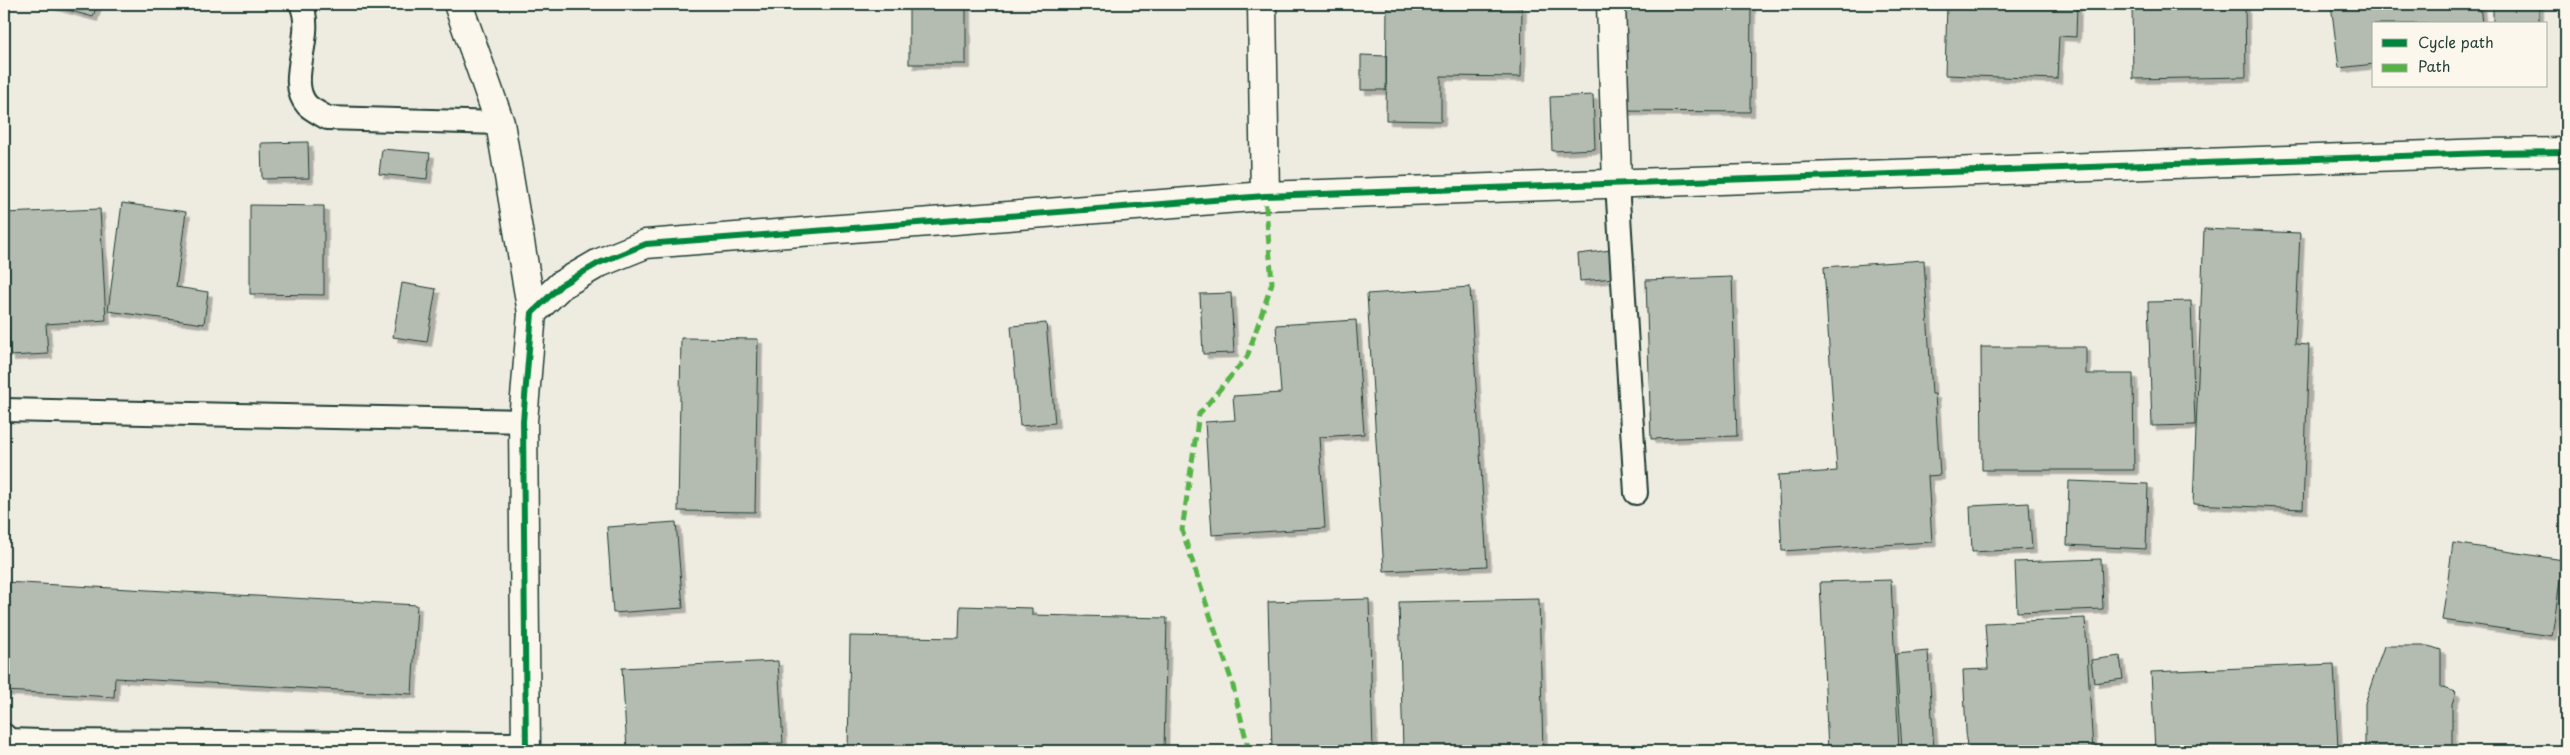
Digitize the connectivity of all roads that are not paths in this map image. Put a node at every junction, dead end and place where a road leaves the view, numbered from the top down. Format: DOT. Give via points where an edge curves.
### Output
graph roads {
  1 [pos="301,4"];
  2 [pos="458,4"];
  3 [pos="1262,4"];
  4 [pos="1610,4"];
  5 [pos="500,123"];
  6 [pos="2566,152"];
  7 [pos="1617,183"];
  8 [pos="1265,196"];
  9 [pos="532,313"];
  10 [pos="4,410"];
  11 [pos="524,421"];
  12 [pos="1636,493"];
  13 [pos="4,734"];
  14 [pos="526,748"];
  1 -- 5 [label="lane" via="307,16 297,85 307,105 327,118"];
  2 -- 5 [label="street"];
  3 -- 8 [label="street"];
  4 -- 7 [label="street"];
  5 -- 9 [label="street"];
  6 -- 7 [label="street"];
  7 -- 8 [label="street"];
  7 -- 12 [label="lane"];
  8 -- 9 [label="street" via="646,244 599,262 561,285"];
  9 -- 11 [label="street"];
  10 -- 11 [label="lane"];
  11 -- 14 [label="street"];
  13 -- 14 [label="lane" via="8,740 40,741"];
}
